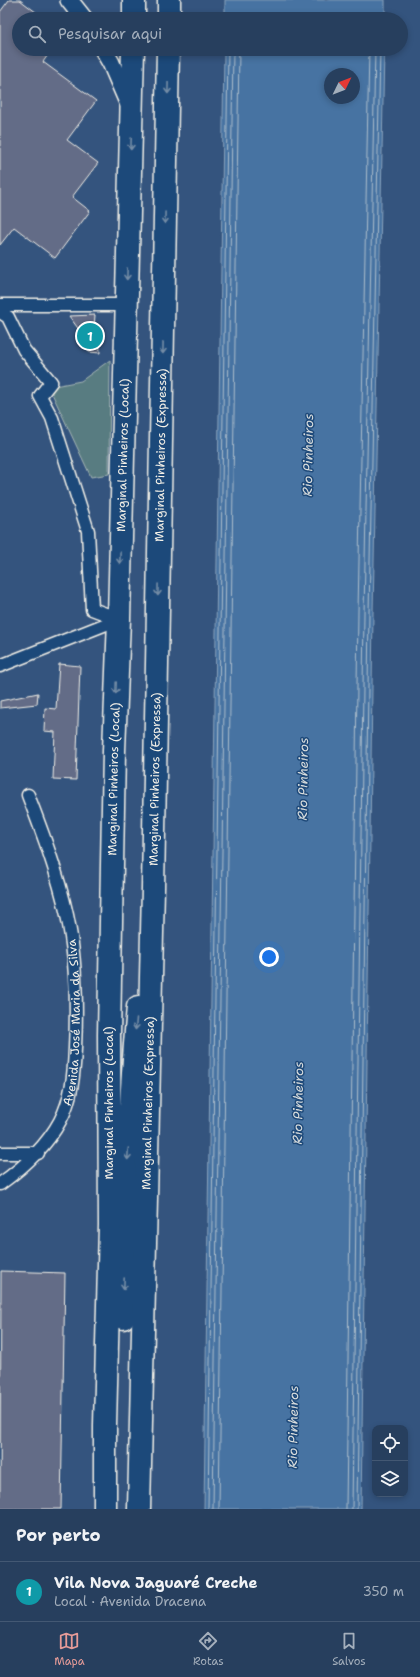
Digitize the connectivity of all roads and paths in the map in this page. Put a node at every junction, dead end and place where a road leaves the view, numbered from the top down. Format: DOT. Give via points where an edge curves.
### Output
graph roads {
  1 [pos="69,0"];
  2 [pos="134,0"];
  3 [pos="169,0"];
  4 [pos="78,12"];
  5 [pos="134,12"];
  6 [pos="169,12"];
  7 [pos="107,56"];
  8 [pos="134,56"];
  9 [pos="168,56"];
  10 [pos="133,114"];
  11 [pos="0,305"];
  12 [pos="126,305"];
  13 [pos="0,312"];
  14 [pos="119,619"];
  15 [pos="0,666"];
  16 [pos="28,795"];
  17 [pos="153,888"];
  18 [pos="0,1153"];
  19 [pos="38,1153"];
  20 [pos="0,1184"];
  21 [pos="105,1425"];
  22 [pos="106,1509"];
  23 [pos="139,1509"];
  1 -- 4 [label="street"];
  2 -- 5 [label="highway"];
  3 -- 6 [label="highway"];
  7 -- 10 [label="street"];
  8 -- 10 [label="highway, Marginal Pinheiros (Local)"];
  9 -- 17 [label="highway, Marginal Pinheiros (Expressa), one-way"];
  10 -- 12 [label="highway, Marginal Pinheiros (Local), one-way"];
  11 -- 12 [label="street"];
  12 -- 14 [label="highway, Marginal Pinheiros (Local), one-way"];
  13 -- 14 [label="street" via="8,317 24,350 51,382 40,396 52,418 88,531 92,609"];
  14 -- 15 [label="street"];
  14 -- 21 [label="highway, Marginal Pinheiros (Local), one-way" via="113,759 109,1035 110,1225"];
  16 -- 19 [label="street, Avenida José Maria da Silva" via="68,916 75,992 73,1077 67,1105 52,1136"];
  17 -- 21 [label="highway, one-way" via="141,967 133,1064 122,1338 119,1369"];
  17 -- 23 [label="highway, Marginal Pinheiros (Expressa)"];
  18 -- 19 [label="street"];
  19 -- 20 [label="street, Avenida José Maria da Silva"];
  21 -- 22 [label="highway, Marginal Pinheiros (Local)"];
}
